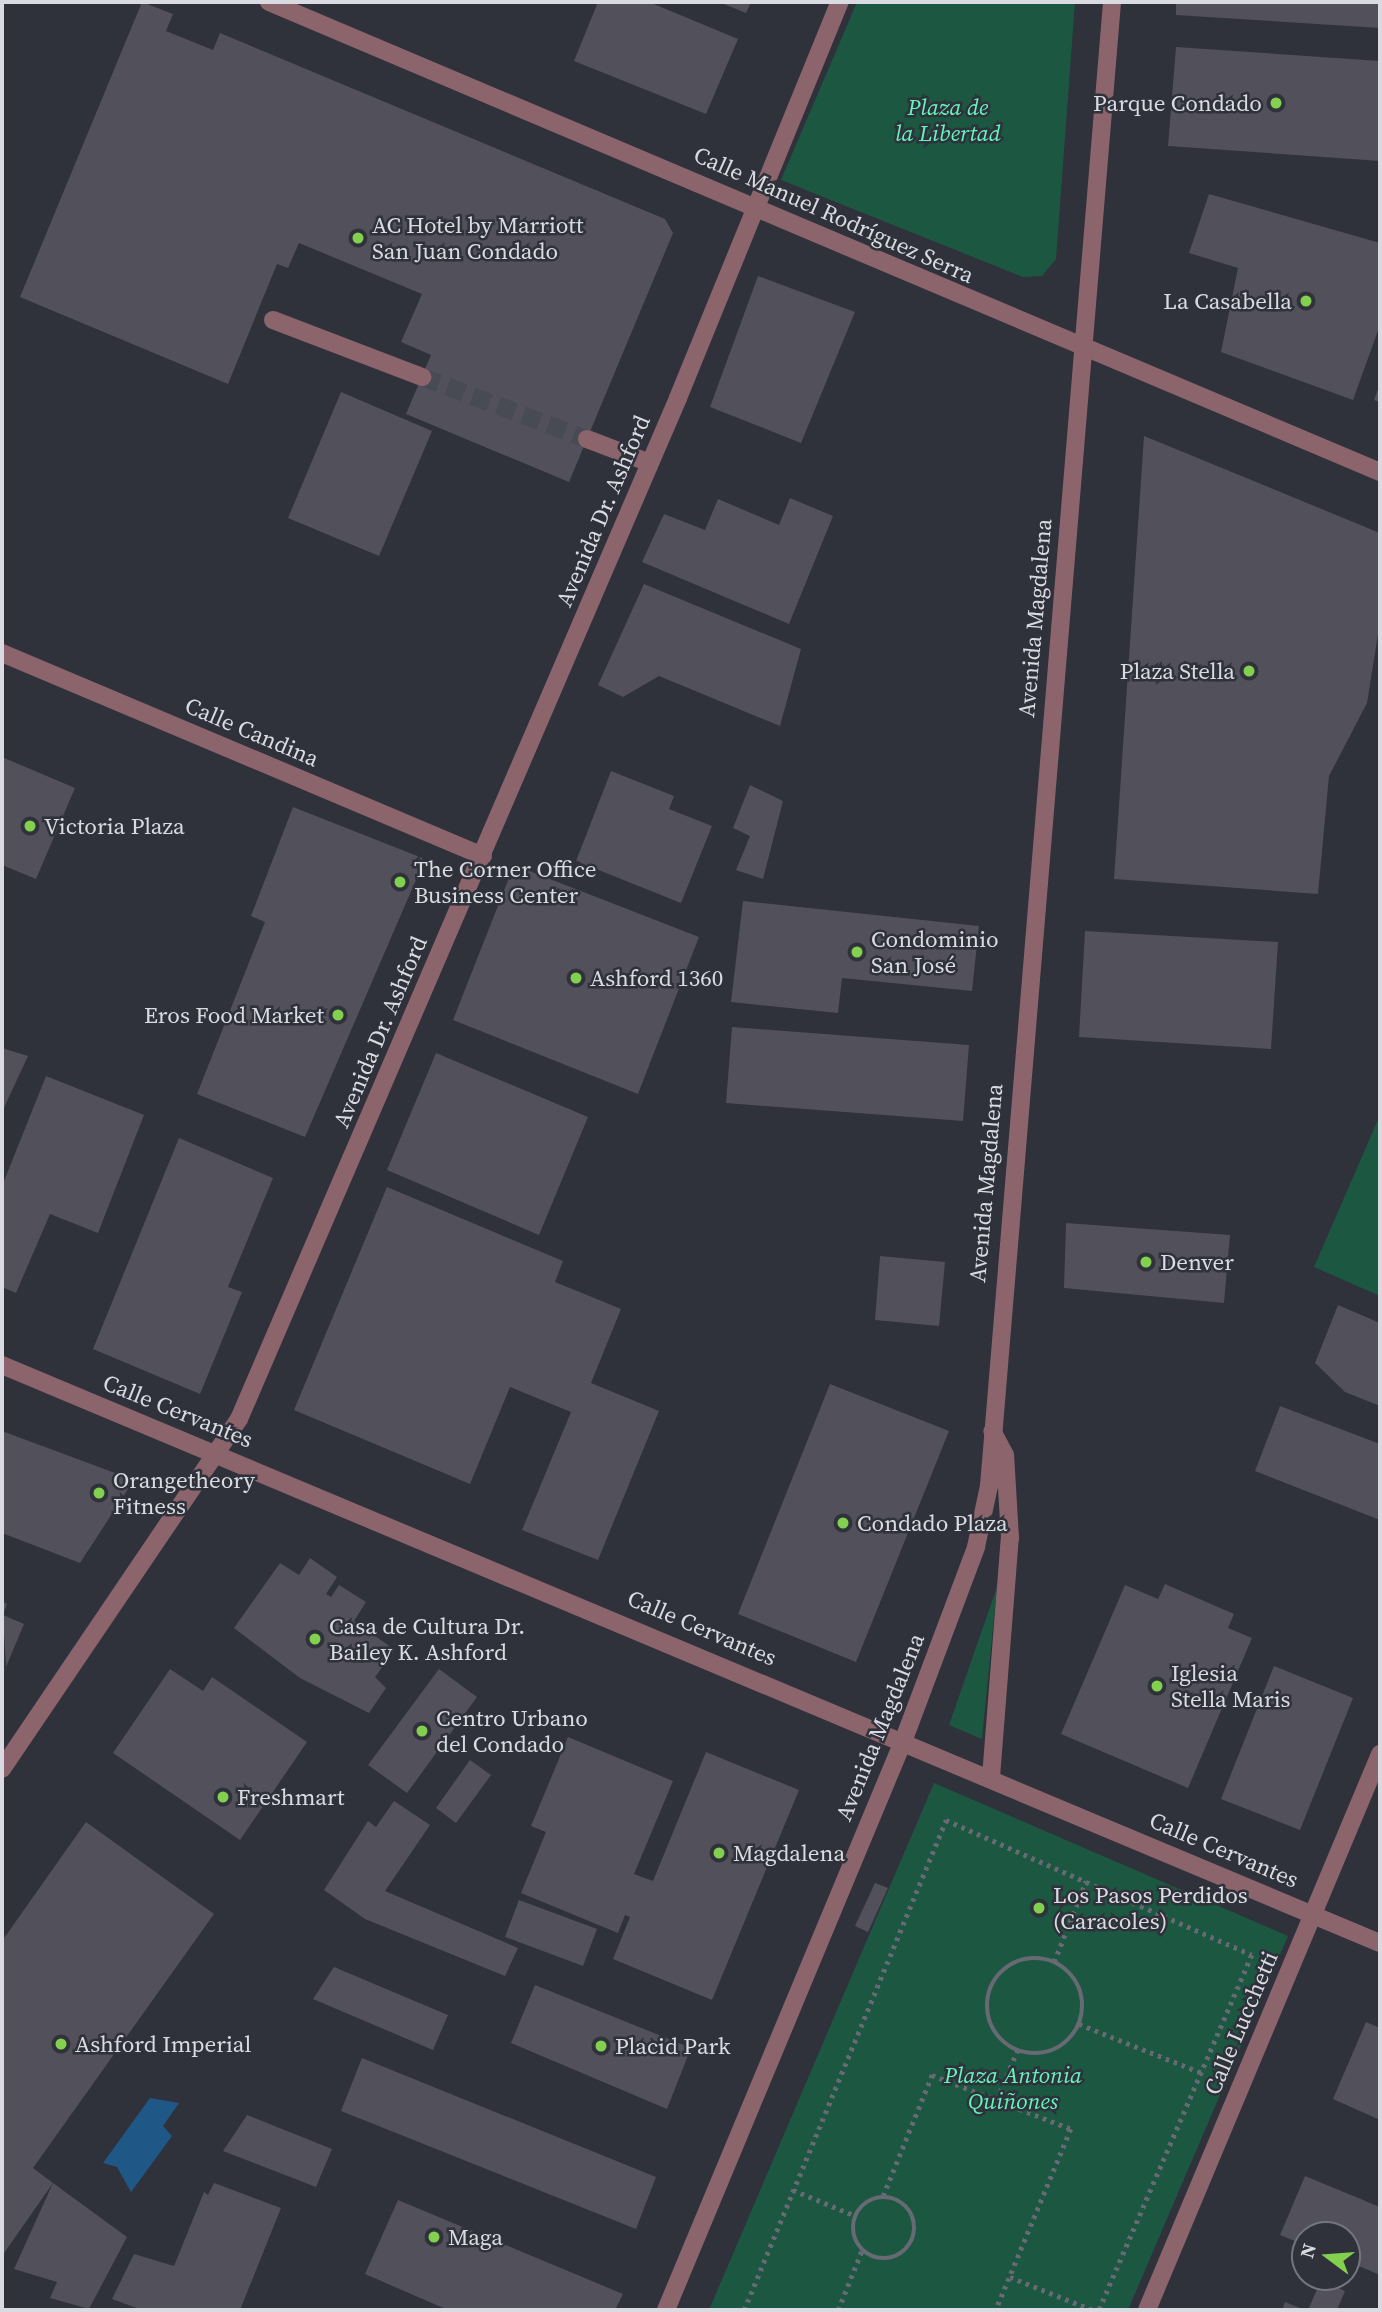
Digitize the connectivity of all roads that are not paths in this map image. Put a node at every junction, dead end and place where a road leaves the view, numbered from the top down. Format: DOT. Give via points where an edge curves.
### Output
graph roads {
  1 [pos="269,2"];
  2 [pos="840,2"];
  3 [pos="1112,2"];
  4 [pos="753,206"];
  5 [pos="273,320"];
  6 [pos="1083,350"];
  7 [pos="422,377"];
  8 [pos="587,439"];
  9 [pos="650,463"];
  10 [pos="1380,472"];
  11 [pos="2,653"];
  12 [pos="483,856"];
  13 [pos="2,1365"];
  14 [pos="991,1429"];
  15 [pos="217,1453"];
  16 [pos="904,1739"];
  17 [pos="1380,1754"];
  18 [pos="2,1769"];
  19 [pos="991,1777"];
  20 [pos="1312,1915"];
  21 [pos="1380,1943"];
  22 [pos="666,2310"];
  23 [pos="1147,2310"];
  1 -- 4 [label="street, Calle Manuel Rodríguez Serra"];
  2 -- 4 [label="street, Avenida Dr. Ashford"];
  3 -- 6 [label="street, Avenida Magdalena"];
  4 -- 6 [label="street, Calle Manuel Rodríguez Serra"];
  4 -- 9 [label="street, Avenida Dr. Ashford"];
  5 -- 7 [label="street"];
  6 -- 10 [label="street, Calle Manuel Rodríguez Serra"];
  6 -- 14 [label="street, Avenida Magdalena"];
  8 -- 9 [label="street"];
  9 -- 12 [label="street, Avenida Dr. Ashford"];
  11 -- 12 [label="street, Calle Candina"];
  12 -- 15 [label="street, Avenida Dr. Ashford" via="239,1419"];
  13 -- 15 [label="street, Calle Cervantes"];
  14 -- 16 [label="street, Avenida Magdalena" via="989,1486 976,1547"];
  14 -- 19 [label="street" via="1005,1455 1010,1538"];
  15 -- 16 [label="street, Calle Cervantes"];
  15 -- 18 [label="street, Avenida Dr. Ashford"];
  16 -- 19 [label="street, Calle Cervantes"];
  16 -- 22 [label="street, Avenida Magdalena"];
  17 -- 20 [label="street, Calle Lucchetti"];
  19 -- 20 [label="street, Calle Cervantes"];
  20 -- 21 [label="street, Calle Cervantes"];
  20 -- 23 [label="street, Calle Lucchetti"];
}
